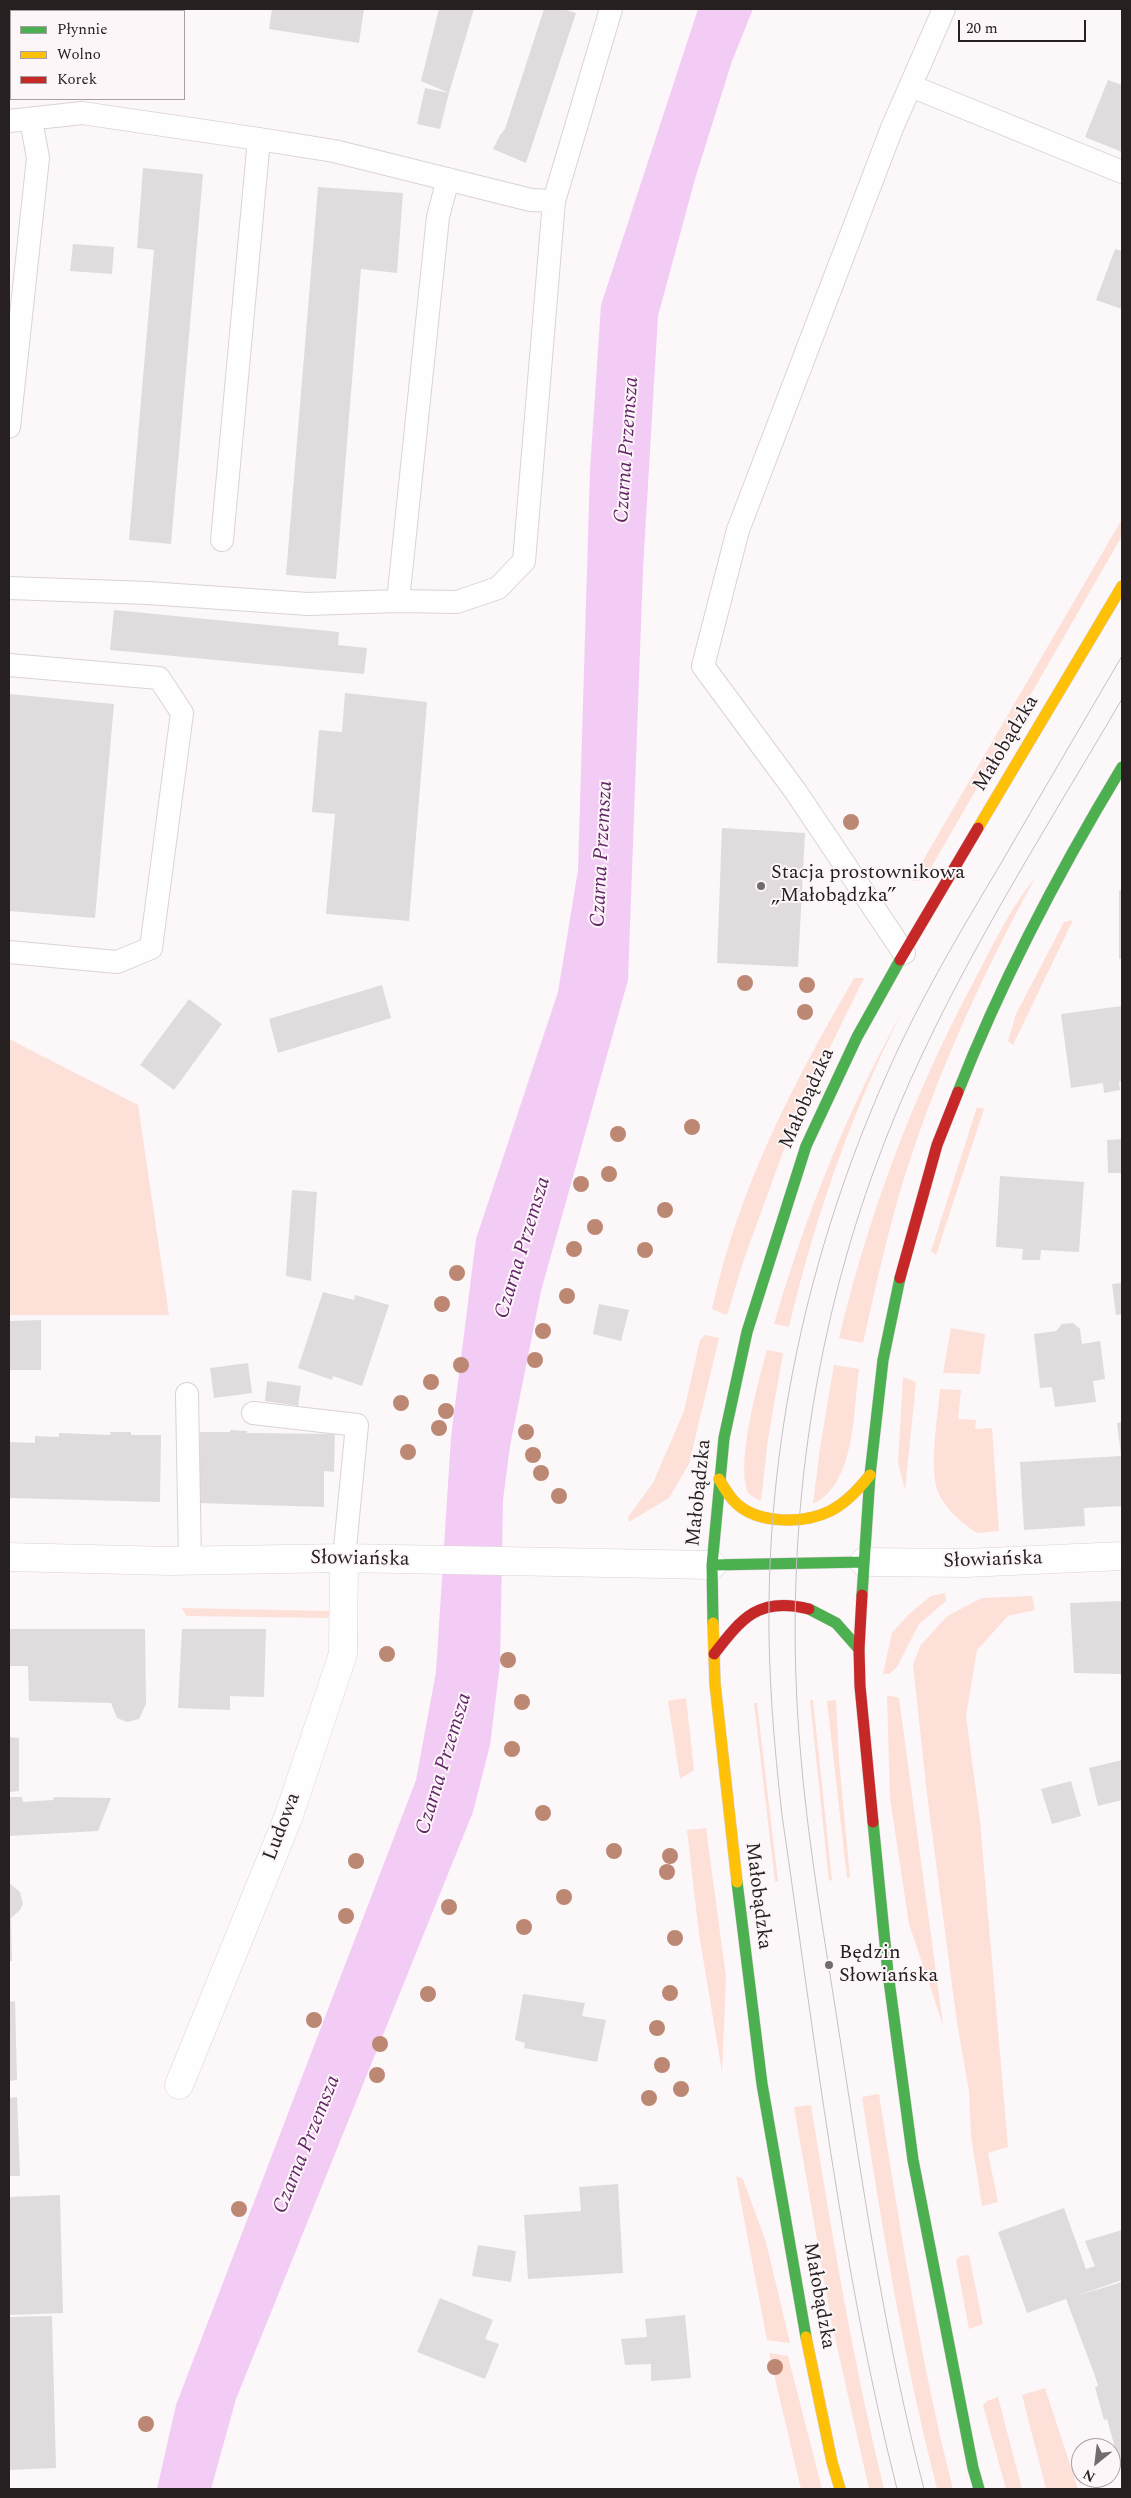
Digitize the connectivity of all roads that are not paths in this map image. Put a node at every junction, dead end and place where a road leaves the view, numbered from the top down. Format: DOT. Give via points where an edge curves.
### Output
graph roads {
  1 [pos="611,9"];
  2 [pos="944,9"];
  3 [pos="911,86"];
  4 [pos="20,120"];
  5 [pos="259,139"];
  6 [pos="1122,172"];
  7 [pos="448,179"];
  8 [pos="554,201"];
  9 [pos="9,428"];
  10 [pos="222,540"];
  11 [pos="1122,586"];
  12 [pos="9,588"];
  13 [pos="398,601"];
  14 [pos="9,665"];
  15 [pos="1122,767"];
  16 [pos="9,952"];
  17 [pos="904,953"];
  18 [pos="187,1394"];
  19 [pos="253,1413"];
  20 [pos="870,1475"];
  21 [pos="719,1479"];
  22 [pos="1122,1556"];
  23 [pos="9,1557"];
  24 [pos="344,1558"];
  25 [pos="190,1561"];
  26 [pos="864,1562"];
  27 [pos="712,1565"];
  28 [pos="859,1648"];
  29 [pos="714,1654"];
  30 [pos="179,2085"];
  31 [pos="840,2489"];
  32 [pos="979,2489"];
  1 -- 8 [label="lane"];
  2 -- 3 [label="lane"];
  3 -- 6 [label="lane"];
  3 -- 17 [label="lane" via="738,530 703,666 796,792"];
  4 -- 5 [label="lane" via="82,113"];
  4 -- 9 [label="lane" via="38,158"];
  5 -- 7 [label="lane" via="334,152"];
  5 -- 10 [label="lane"];
  7 -- 8 [label="lane" via="531,200"];
  7 -- 13 [label="lane" via="438,217"];
  8 -- 13 [label="lane" via="524,561 498,588 457,602"];
  11 -- 17 [label="street, Małobądzka"];
  12 -- 13 [label="lane" via="308,604"];
  14 -- 16 [label="lane" via="159,678 182,714 151,948 118,962"];
  15 -- 20 [label="street" via="1093,815 1008,978 937,1145 902,1270 883,1360"];
  17 -- 21 [label="street, Małobądzka" via="857,1037 806,1146 747,1332 724,1438"];
  18 -- 25 [label="lane"];
  19 -- 24 [label="lane" via="357,1426"];
  20 -- 21 [label="street" via="855,1493 830,1513 792,1519 773,1518 740,1507"];
  20 -- 26 [label="street"];
  21 -- 27 [label="street, Małobądzka"];
  22 -- 26 [label="street, Słowiańska" via="966,1563"];
  23 -- 25 [label="street, Słowiańska"];
  24 -- 25 [label="street, Słowiańska"];
  24 -- 27 [label="street, Słowiańska"];
  24 -- 30 [label="street, Ludowa" via="343,1654 288,1818"];
  26 -- 27 [label="street"];
  26 -- 28 [label="street"];
  27 -- 29 [label="street, Małobądzka"];
  28 -- 29 [label="street" via="835,1621 815,1611 781,1606 752,1611"];
  28 -- 32 [label="street" via="888,1973 913,2160"];
  29 -- 31 [label="street, Małobądzka" via="726,1794 762,2084 809,2355"];
}
